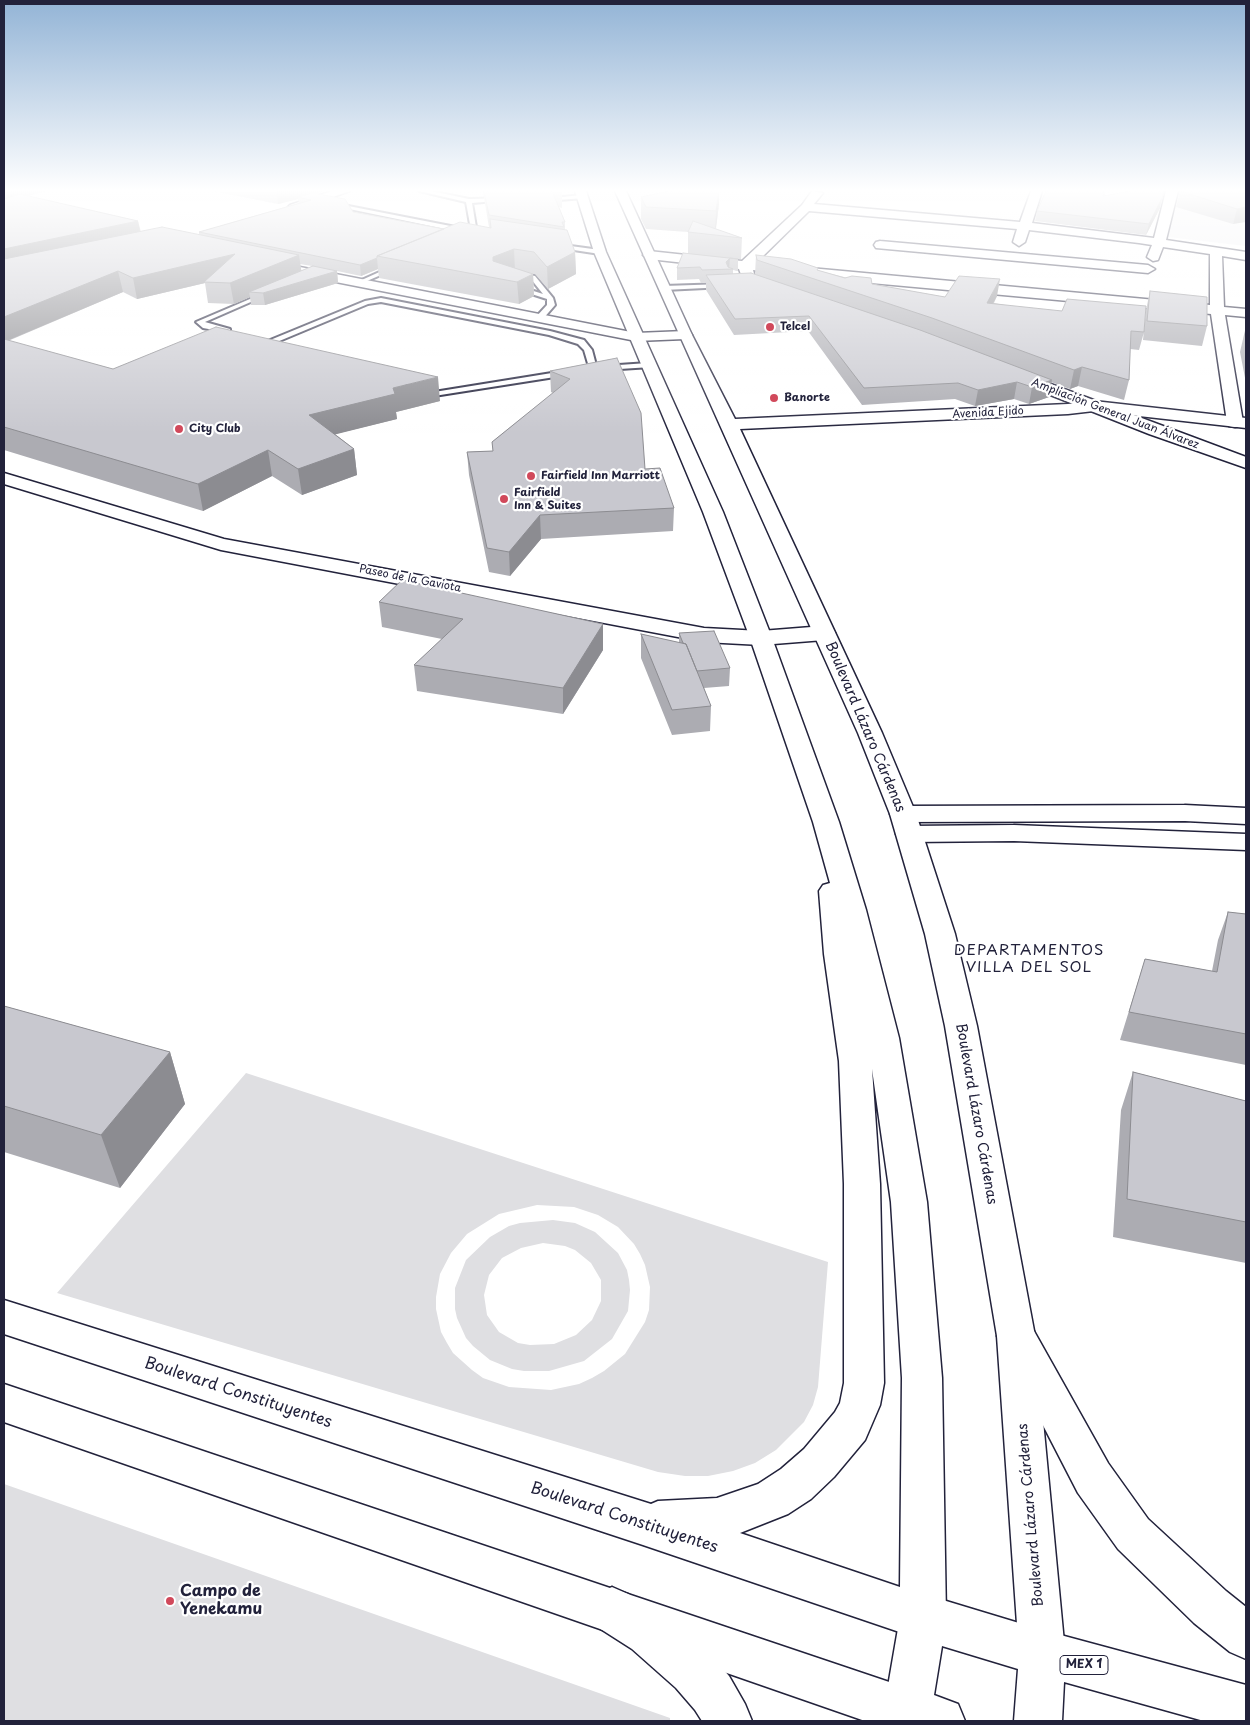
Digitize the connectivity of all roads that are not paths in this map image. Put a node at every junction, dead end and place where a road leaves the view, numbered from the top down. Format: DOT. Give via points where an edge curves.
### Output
graph roads {
  1 [pos="304,272"];
  2 [pos="385,272"];
  3 [pos="608,272"];
  4 [pos="656,272"];
  5 [pos="727,272"];
  6 [pos="746,272"];
  7 [pos="826,272"];
  8 [pos="1130,272"];
  9 [pos="1147,272"];
  10 [pos="1216,272"];
  11 [pos="316,274"];
  12 [pos="508,276"];
  13 [pos="297,281"];
  14 [pos="358,283"];
  15 [pos="729,285"];
  16 [pos="509,286"];
  17 [pos="664,288"];
  18 [pos="271,292"];
  19 [pos="428,297"];
  20 [pos="550,298"];
  21 [pos="409,304"];
  22 [pos="466,304"];
  23 [pos="1217,310"];
  24 [pos="441,312"];
  25 [pos="1246,313"];
  26 [pos="539,318"];
  27 [pos="227,331"];
  28 [pos="685,335"];
  29 [pos="636,337"];
  30 [pos="648,365"];
  31 [pos="593,368"];
  32 [pos="1005,372"];
  33 [pos="1094,406"];
  34 [pos="1241,423"];
  35 [pos="729,424"];
  36 [pos="1246,463"];
  37 [pos="4,478"];
  38 [pos="824,634"];
  39 [pos="761,638"];
  40 [pos="1246,816"];
  41 [pos="826,822"];
  42 [pos="906,824"];
  43 [pos="1246,842"];
  44 [pos="4,1317"];
  45 [pos="1016,1336"];
  46 [pos="4,1403"];
  47 [pos="643,1523"];
  48 [pos="612,1610"];
  49 [pos="1228,1612"];
  50 [pos="923,1617"];
  51 [pos="1246,1636"];
  52 [pos="1042,1654"];
  53 [pos="1246,1709"];
  54 [pos="918,1718"];
  55 [pos="728,1721"];
  56 [pos="1038,1721"];
  1 -- 11 [label="main road"];
  2 -- 14 [label="lane"];
  3 -- 29 [label="main road"];
  4 -- 17 [label="main road, Boulevard Lázaro Cárdenas"];
  5 -- 6 [label="main road" via="757,284"];
  7 -- 23 [label="main road" via="1138,299"];
  8 -- 9 [label="main road"];
  10 -- 23 [label="main road"];
  11 -- 13 [label="lane"];
  11 -- 14 [label="main road"];
  12 -- 20 [label="lane" via="530,276"];
  14 -- 19 [label="main road"];
  15 -- 17 [label="lane"];
  16 -- 20 [label="lane"];
  17 -- 28 [label="main road, Boulevard Lázaro Cárdenas"];
  18 -- 27 [label="lane" via="200,322"];
  19 -- 21 [label="lane"];
  19 -- 22 [label="main road"];
  20 -- 26 [label="lane" via="551,305"];
  21 -- 24 [label="lane"];
  21 -- 31 [label="lane" via="381,300 367,302 245,352 434,394"];
  22 -- 24 [label="lane"];
  22 -- 26 [label="main road"];
  23 -- 25 [label="main road"];
  23 -- 34 [label="main road"];
  24 -- 31 [label="lane" via="550,332 581,342 588,350"];
  26 -- 29 [label="main road"];
  28 -- 29 [label="main road"];
  28 -- 35 [label="main road, Boulevard Lázaro Cárdenas"];
  29 -- 30 [label="main road"];
  30 -- 31 [label="lane"];
  30 -- 39 [label="main road" via="712,512"];
  32 -- 33 [label="main road, Ampliación General Juan Álvarez"];
  33 -- 34 [label="main road, Avenida Ejido"];
  33 -- 35 [label="main road, Avenida Ejido"];
  33 -- 36 [label="main road, Ampliación General Juan Álvarez"];
  35 -- 38 [label="main road, Boulevard Lázaro Cárdenas"];
  37 -- 39 [label="main road, Paseo de la Gaviota" via="221,544 704,635"];
  38 -- 39 [label="main road, Paseo de la Gaviota"];
  38 -- 42 [label="main road, Boulevard Lázaro Cárdenas" via="870,733"];
  39 -- 41 [label="main road"];
  40 -- 42 [label="main road" via="1176,813"];
  41 -- 47 [label="main road" via="855,1061 862,1184 864,1383 860,1405 850,1426 819,1463 773,1499 717,1520"];
  41 -- 50 [label="main road" via="852,910 883,1038 909,1202 922,1378"];
  42 -- 43 [label="main road" via="1014,833"];
  42 -- 45 [label="main road, Boulevard Lázaro Cárdenas" via="940,934 961,1026"];
  44 -- 47 [label="main road, Boulevard Constituyentes"];
  45 -- 49 [label="main road" via="1093,1478 1133,1534"];
  45 -- 52 [label="main road, Boulevard Lázaro Cárdenas"];
  46 -- 48 [label="main road"];
  47 -- 50 [label="main road, Boulevard Constituyentes"];
  48 -- 54 [label="main road"];
  48 -- 55 [label="main road" via="648,1633 694,1671 712,1693"];
  49 -- 51 [label="main road"];
  50 -- 52 [label="main road, Boulevard Constituyentes / MEX 1"];
  50 -- 54 [label="main road"];
  52 -- 53 [label="main road, Boulevard Constituyentes / MEX 1"];
  52 -- 56 [label="main road, MEX 1"];
}
